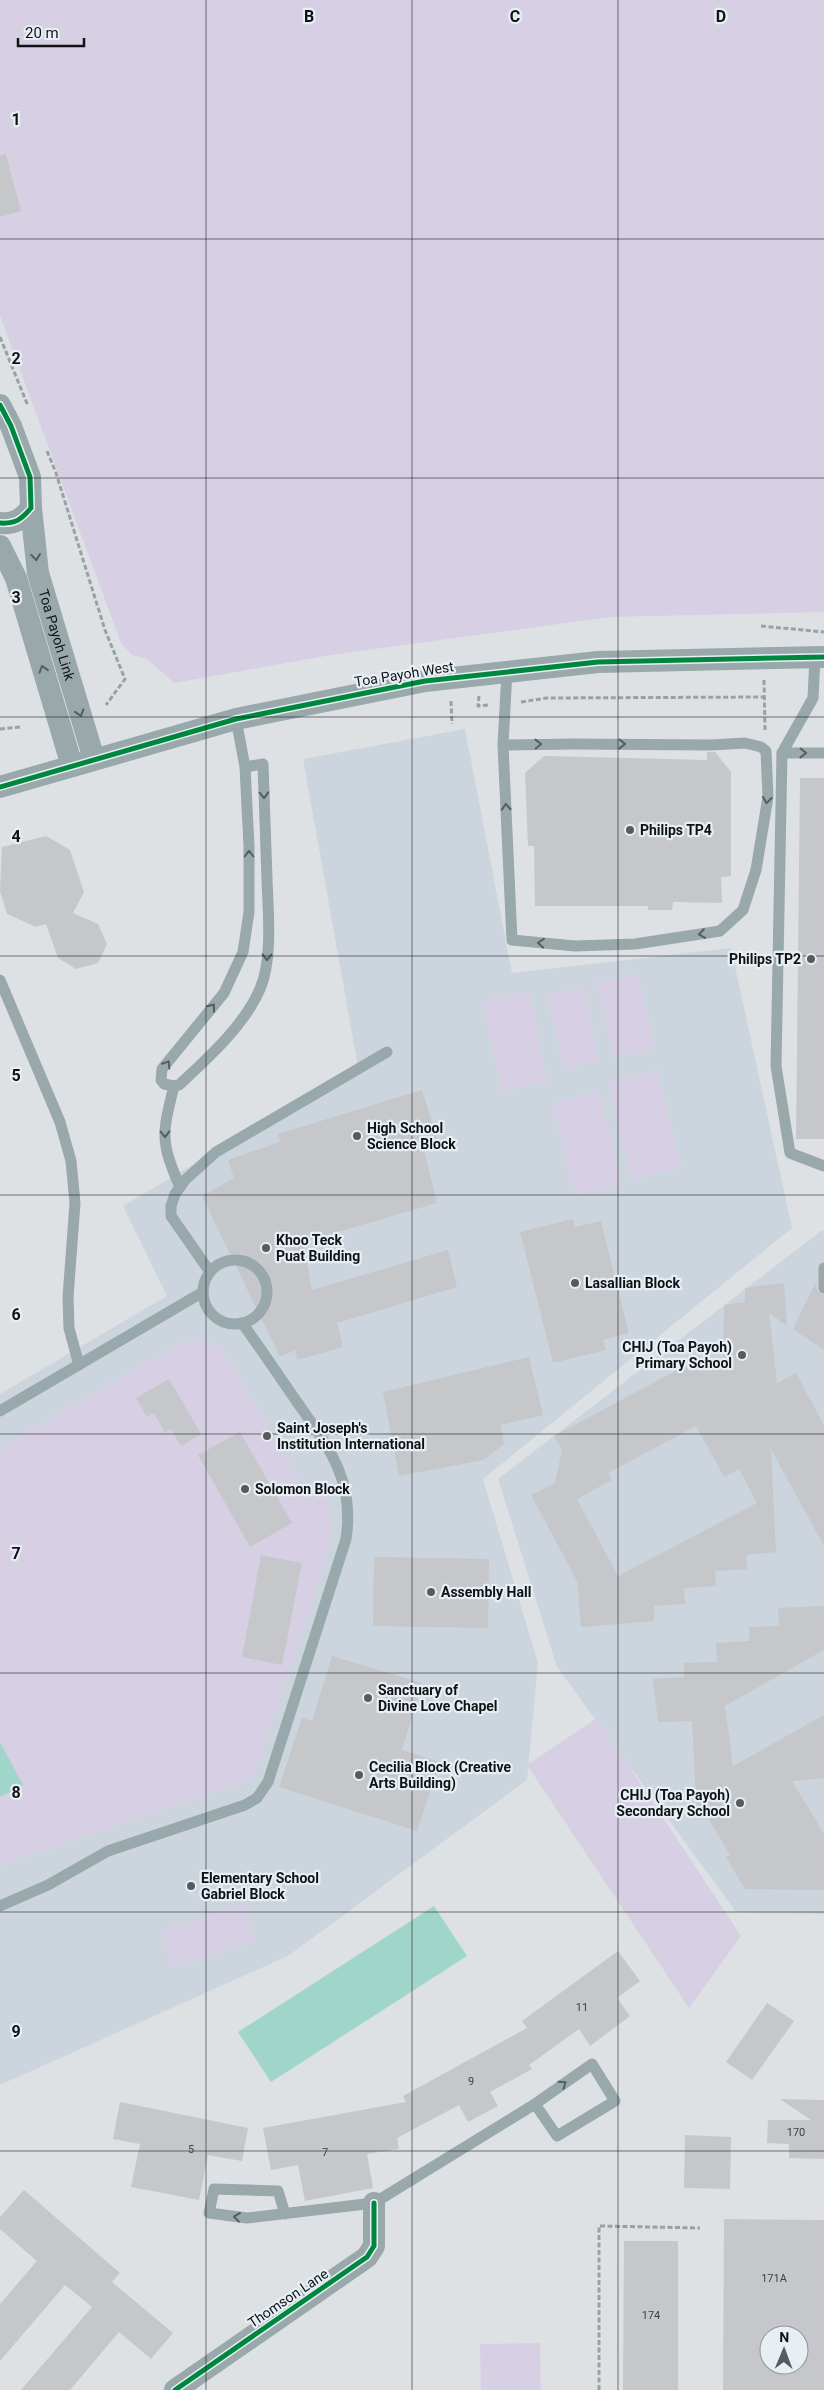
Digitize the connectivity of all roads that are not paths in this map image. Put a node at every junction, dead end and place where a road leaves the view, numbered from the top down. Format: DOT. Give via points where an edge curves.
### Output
graph roads {
  1 [pos="0,405"];
  2 [pos="31,508"];
  3 [pos="0,523"];
  4 [pos="0,546"];
  5 [pos="820,657"];
  6 [pos="507,671"];
  7 [pos="236,719"];
  8 [pos="503,745"];
  9 [pos="782,753"];
  10 [pos="824,754"];
  11 [pos="94,759"];
  12 [pos="72,766"];
  13 [pos="245,767"];
  14 [pos="0,787"];
  15 [pos="0,980"];
  16 [pos="387,1052"];
  17 [pos="174,1086"];
  18 [pos="824,1166"];
  19 [pos="180,1186"];
  20 [pos="824,1268"];
  21 [pos="210,1272"];
  22 [pos="824,1288"];
  23 [pos="203,1292"];
  24 [pos="242,1323"];
  25 [pos="79,1365"];
  26 [pos="0,1411"];
  27 [pos="0,1906"];
  28 [pos="535,2104"];
  29 [pos="374,2203"];
  30 [pos="285,2214"];
  31 [pos="175,2390"];
  1 -- 2 [label="street, Toa Payoh Link" via="30,477"];
  2 -- 3 [label="street" via="12,524"];
  2 -- 11 [label="street, Toa Payoh Link, one-way" via="38,573"];
  12 -- 4 [label="street, Toa Payoh Link, one-way" via="16,578"];
  5 -- 6 [label="street, Toa Payoh West" via="598,662"];
  5 -- 9 [label="lane" via="813,698"];
  6 -- 7 [label="street, Toa Payoh West" via="425,681"];
  6 -- 8 [label="lane"];
  7 -- 11 [label="street, Toa Payoh West"];
  7 -- 13 [label="lane"];
  8 -- 8 [label="lane, one-way" via="745,743 761,746 766,751 768,796 756,870 743,910 720,931 636,944 575,946 512,940"];
  9 -- 10 [label="lane, one-way"];
  9 -- 18 [label="lane" via="776,1066 790,1153"];
  11 -- 12 [label="street, Toa Payoh West"];
  12 -- 14 [label="street, Toa Payoh West"];
  17 -- 13 [label="lane, one-way" via="161,1080 162,1069 224,992 243,952 249,912"];
  13 -- 17 [label="lane, one-way" via="263,764 267,966 260,989 221,1044"];
  15 -- 25 [label="lane" via="60,1122 72,1161 75,1203 68,1296 69,1328"];
  16 -- 19 [label="lane" via="216,1152"];
  17 -- 19 [label="lane, one-way" via="163,1134 168,1158"];
  19 -- 21 [label="lane" via="171,1206 171,1216"];
  20 -- 22 [label="lane"];
  21 -- 23 [label="lane" via="204,1281"];
  21 -- 24 [label="lane" via="218,1265 239,1260 250,1264 264,1280 266,1296 260,1311"];
  23 -- 24 [label="lane" via="208,1310 215,1317 223,1322"];
  23 -- 25 [label="lane"];
  24 -- 27 [label="lane" via="333,1455 347,1496 349,1522 268,1782 257,1798 245,1804 108,1850 48,1885"];
  25 -- 26 [label="lane"];
  28 -- 28 [label="lane, one-way" via="592,2064 614,2101 557,2136"];
  28 -- 29 [label="lane"];
  29 -- 30 [label="lane"];
  29 -- 31 [label="street, Thomson Lane" via="374,2246 367,2257"];
  30 -- 30 [label="lane, one-way" via="247,2218 209,2213 214,2189 278,2191"];
}
